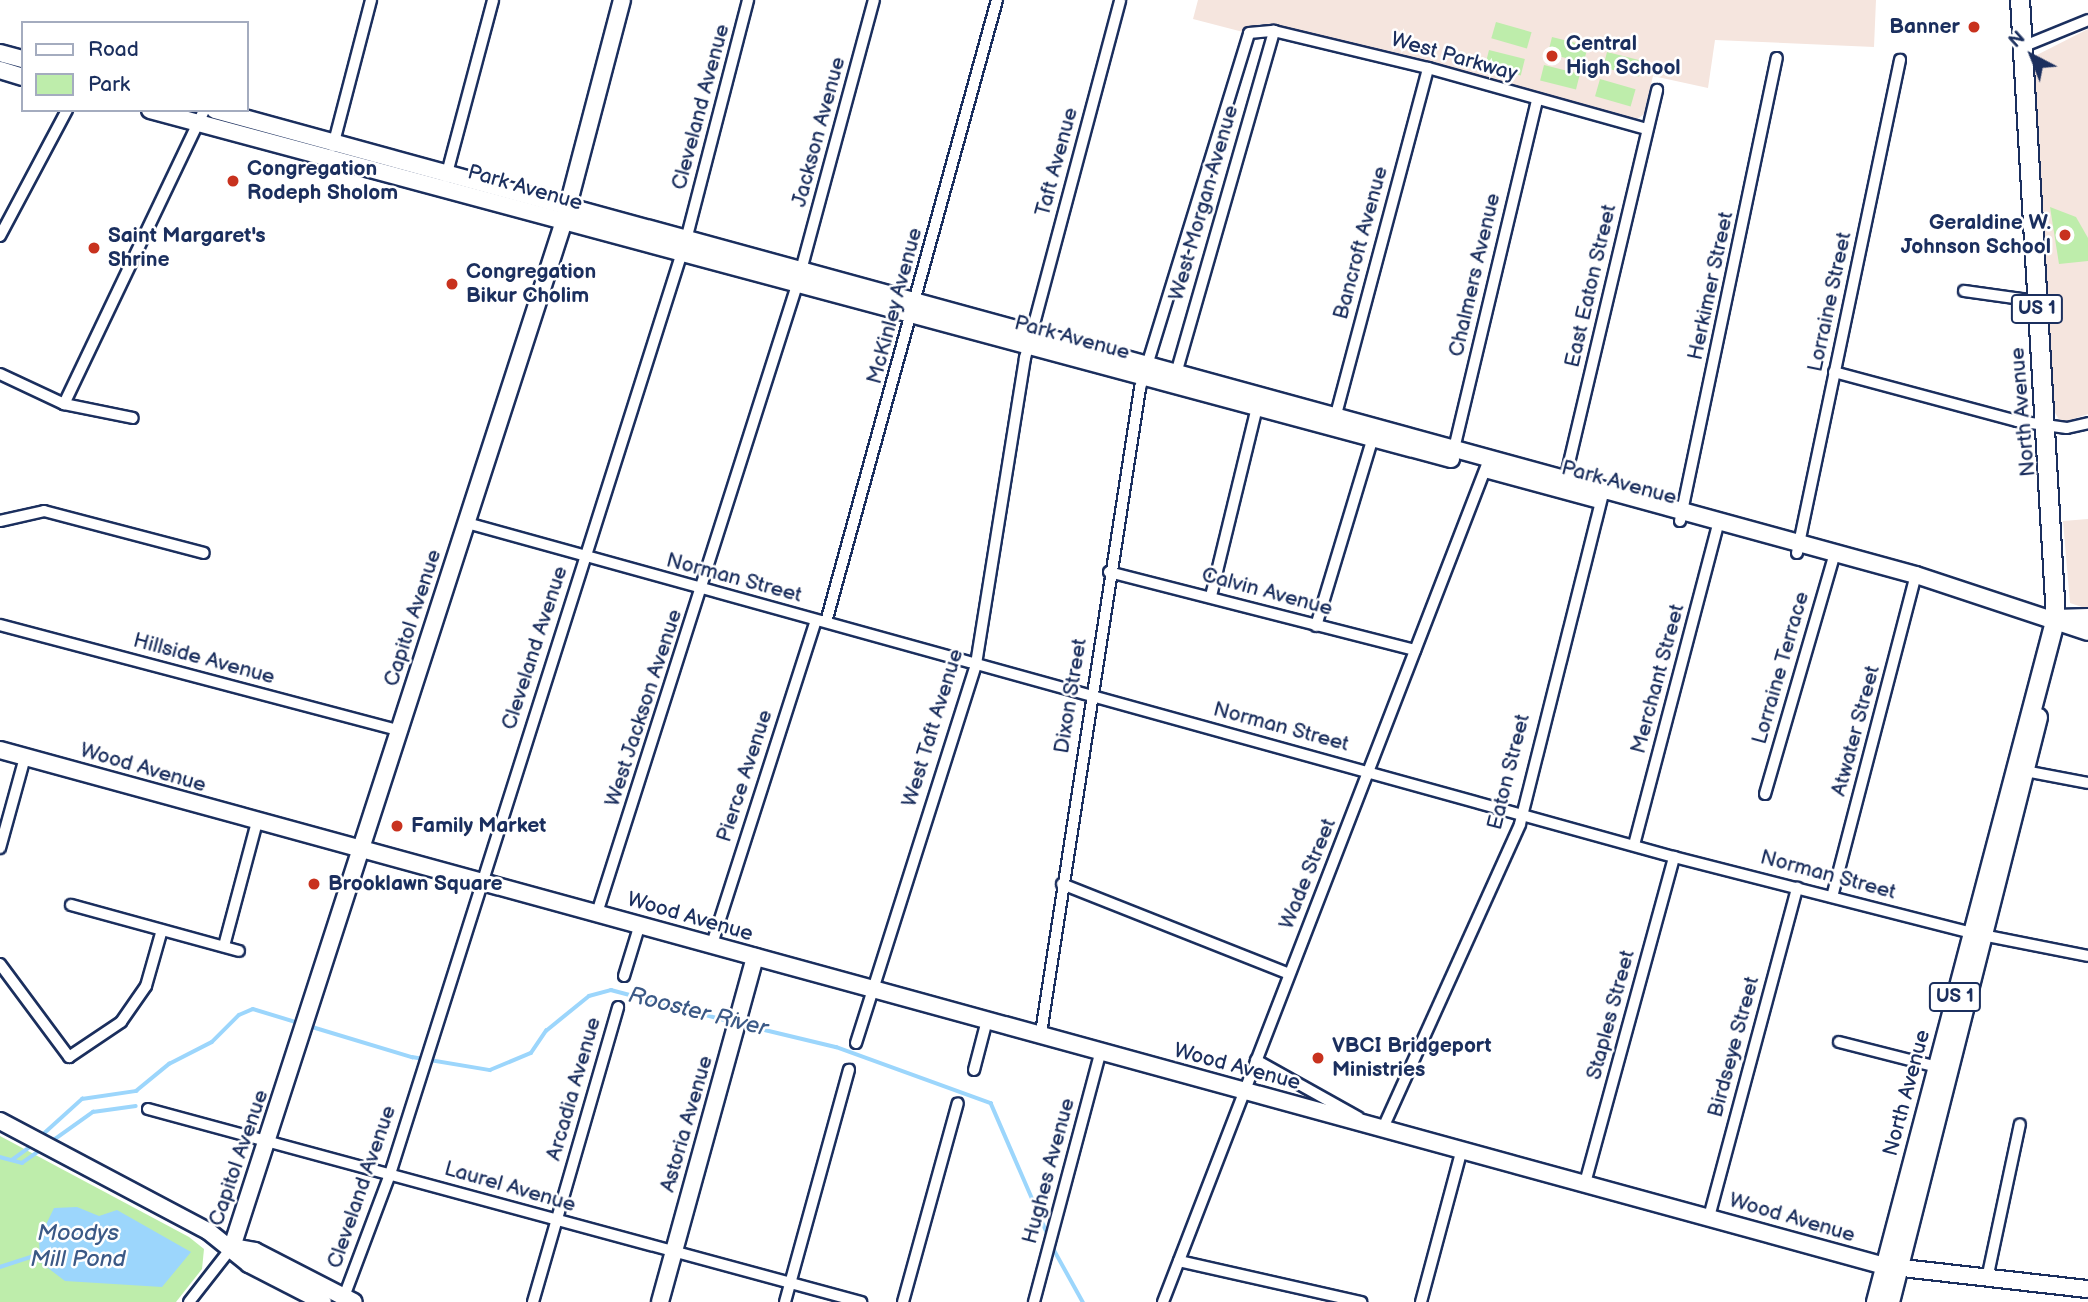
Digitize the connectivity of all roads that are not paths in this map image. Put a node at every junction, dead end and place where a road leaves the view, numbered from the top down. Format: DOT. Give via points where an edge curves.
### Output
graph roads {
  1 [pos="371,0"];
  2 [pos="493,0"];
  3 [pos="622,0"];
  4 [pos="748,0"];
  5 [pos="874,0"];
  6 [pos="998,0"];
  7 [pos="1120,0"];
  8 [pos="2020,0"];
  9 [pos="2088,20"];
  10 [pos="1274,31"];
  11 [pos="1249,33"];
  12 [pos="2022,47"];
  13 [pos="0,53"];
  14 [pos="21,58"];
  15 [pos="1777,58"];
  16 [pos="1900,60"];
  17 [pos="1428,68"];
  18 [pos="0,70"];
  19 [pos="21,76"];
  20 [pos="1657,90"];
  21 [pos="1537,100"];
  22 [pos="66,112"];
  23 [pos="165,112"];
  24 [pos="221,112"];
  25 [pos="202,117"];
  26 [pos="1647,129"];
  27 [pos="332,150"];
  28 [pos="445,181"];
  29 [pos="566,214"];
  30 [pos="0,236"];
  31 [pos="684,247"];
  32 [pos="799,279"];
  33 [pos="1964,291"];
  34 [pos="2036,301"];
  35 [pos="915,310"];
  36 [pos="1030,340"];
  37 [pos="1835,372"];
  38 [pos="1147,373"];
  39 [pos="0,374"];
  40 [pos="1174,380"];
  41 [pos="1258,403"];
  42 [pos="64,404"];
  43 [pos="133,418"];
  44 [pos="1334,422"];
  45 [pos="2088,423"];
  46 [pos="2048,427"];
  47 [pos="1372,440"];
  48 [pos="1452,454"];
  49 [pos="1487,464"];
  50 [pos="1564,485"];
  51 [pos="1602,496"];
  52 [pos="1681,516"];
  53 [pos="0,521"];
  54 [pos="467,523"];
  55 [pos="1718,526"];
  56 [pos="1798,548"];
  57 [pos="204,553"];
  58 [pos="585,558"];
  59 [pos="1834,558"];
  60 [pos="1109,572"];
  61 [pos="1915,580"];
  62 [pos="704,590"];
  63 [pos="1211,596"];
  64 [pos="2088,617"];
  65 [pos="2056,618"];
  66 [pos="821,621"];
  67 [pos="0,625"];
  68 [pos="1316,626"];
  69 [pos="2088,632"];
  70 [pos="1415,650"];
  71 [pos="976,664"];
  72 [pos="1090,696"];
  73 [pos="398,730"];
  74 [pos="0,750"];
  75 [pos="25,757"];
  76 [pos="2021,770"];
  77 [pos="1370,771"];
  78 [pos="2088,783"];
  79 [pos="1765,794"];
  80 [pos="1521,813"];
  81 [pos="257,822"];
  82 [pos="1634,845"];
  83 [pos="0,848"];
  84 [pos="361,849"];
  85 [pos="1674,857"];
  86 [pos="478,883"];
  87 [pos="1062,884"];
  88 [pos="1797,888"];
  89 [pos="1832,897"];
  90 [pos="71,905"];
  91 [pos="597,913"];
  92 [pos="639,924"];
  93 [pos="162,930"];
  94 [pos="1978,935"];
  95 [pos="712,944"];
  96 [pos="224,946"];
  97 [pos="239,951"];
  98 [pos="2088,956"];
  99 [pos="755,957"];
  100 [pos="0,964"];
  101 [pos="1289,974"];
  102 [pos="624,976"];
  103 [pos="870,988"];
  104 [pos="618,1007"];
  105 [pos="987,1020"];
  106 [pos="1041,1033"];
  107 [pos="1839,1042"];
  108 [pos="856,1043"];
  109 [pos="1101,1050"];
  110 [pos="1256,1060"];
  111 [pos="1937,1067"];
  112 [pos="849,1070"];
  113 [pos="974,1070"];
  114 [pos="1244,1091"];
  115 [pos="958,1102"];
  116 [pos="148,1109"];
  117 [pos="0,1122"];
  118 [pos="2020,1124"];
  119 [pos="1376,1126"];
  120 [pos="268,1142"];
  121 [pos="1462,1149"];
  122 [pos="390,1174"];
  123 [pos="1585,1183"];
  124 [pos="1709,1217"];
  125 [pos="557,1220"];
  126 [pos="232,1247"];
  127 [pos="673,1254"];
  128 [pos="1179,1261"];
  129 [pos="1892,1268"];
  130 [pos="1987,1279"];
  131 [pos="790,1281"];
  132 [pos="2088,1289"];
  133 [pos="347,1300"];
  134 [pos="189,1302"];
  135 [pos="323,1302"];
  136 [pos="533,1302"];
  137 [pos="660,1302"];
  138 [pos="785,1302"];
  139 [pos="861,1302"];
  140 [pos="904,1302"];
  141 [pos="1034,1302"];
  142 [pos="1163,1302"];
  143 [pos="1361,1302"];
  144 [pos="1421,1302"];
  145 [pos="1877,1302"];
  146 [pos="1891,1302"];
  1 -- 27 [label="street"];
  2 -- 28 [label="street"];
  3 -- 29 [label="main road, Capitol Avenue"];
  4 -- 31 [label="street, Cleveland Avenue"];
  5 -- 32 [label="street, Jackson Avenue"];
  6 -- 35 [label="street, McKinley Avenue"];
  7 -- 36 [label="street, Taft Avenue"];
  8 -- 12 [label="main road, North Avenue / US 1"];
  9 -- 12 [label="street"];
  10 -- 11 [label="street, West Parkway"];
  10 -- 17 [label="street, West Parkway"];
  10 -- 40 [label="street, West Morgan Avenue"];
  11 -- 38 [label="street, West Morgan Avenue"];
  12 -- 34 [label="main road, North Avenue / US 1"];
  13 -- 14 [label="main road"];
  15 -- 52 [label="street, Herkimer Street"];
  16 -- 37 [label="street, Lorraine Street"];
  17 -- 21 [label="street, West Parkway"];
  17 -- 44 [label="street, Bancroft Avenue"];
  18 -- 19 [label="main road"];
  20 -- 26 [label="street, East Eaton Street"];
  21 -- 26 [label="street, West Parkway"];
  21 -- 48 [label="street, Chalmers Avenue"];
  22 -- 30 [label="street"];
  23 -- 25 [label="main road, Park Avenue"];
  24 -- 27 [label="main road, Park Avenue"];
  25 -- 27 [label="main road, Park Avenue"];
  25 -- 42 [label="street"];
  26 -- 50 [label="street, East Eaton Street"];
  27 -- 28 [label="main road, Park Avenue"];
  28 -- 29 [label="main road, Park Avenue"];
  29 -- 31 [label="main road, Park Avenue"];
  29 -- 54 [label="main road, Capitol Avenue"];
  31 -- 32 [label="main road, Park Avenue"];
  31 -- 58 [label="street, Cleveland Avenue"];
  32 -- 35 [label="main road, Park Avenue"];
  32 -- 62 [label="street, West Jackson Avenue"];
  33 -- 34 [label="street"];
  34 -- 46 [label="main road, North Avenue / US 1"];
  35 -- 36 [label="main road, Park Avenue"];
  35 -- 66 [label="street, McKinley Avenue"];
  36 -- 38 [label="main road, Park Avenue"];
  36 -- 71 [label="street, West Taft Avenue"];
  37 -- 46 [label="street"];
  37 -- 56 [label="street, Lorraine Street"];
  38 -- 40 [label="main road, Park Avenue"];
  38 -- 60 [label="street, Dixon Street"];
  39 -- 42 [label="street"];
  40 -- 41 [label="main road, Park Avenue"];
  41 -- 44 [label="main road, Park Avenue"];
  41 -- 63 [label="street"];
  42 -- 43 [label="street"];
  44 -- 47 [label="main road, Park Avenue"];
  44 -- 48 [label="main road, Park Avenue"];
  45 -- 46 [label="street"];
  46 -- 65 [label="main road, North Avenue / US 1"];
  47 -- 48 [label="main road, Park Avenue"];
  47 -- 68 [label="street"];
  48 -- 49 [label="main road, Park Avenue"];
  49 -- 50 [label="main road, Park Avenue"];
  49 -- 70 [label="street, Wade Street"];
  50 -- 51 [label="main road, Park Avenue"];
  51 -- 52 [label="main road, Park Avenue"];
  51 -- 80 [label="street, Eaton Street"];
  52 -- 55 [label="main road, Park Avenue"];
  53 -- 57 [label="street" via="44,511"];
  54 -- 58 [label="street, Norman Street"];
  54 -- 73 [label="main road, Capitol Avenue"];
  55 -- 56 [label="main road, Park Avenue"];
  55 -- 82 [label="street, Merchant Street"];
  56 -- 59 [label="main road, Park Avenue"];
  58 -- 62 [label="street, Norman Street"];
  58 -- 86 [label="street, Cleveland Avenue"];
  59 -- 61 [label="main road, Park Avenue"];
  59 -- 79 [label="street, Lorraine Terrace"];
  60 -- 63 [label="street, Calvin Avenue"];
  60 -- 72 [label="street, Dixon Street"];
  61 -- 65 [label="main road, Park Avenue"];
  61 -- 89 [label="street, Atwater Street"];
  62 -- 66 [label="street, Norman Street"];
  62 -- 91 [label="street, West Jackson Avenue"];
  63 -- 68 [label="street, Calvin Avenue"];
  64 -- 65 [label="main road, Park Avenue"];
  65 -- 69 [label="main road, Park Avenue"];
  65 -- 76 [label="main road, North Avenue / US 1"];
  66 -- 71 [label="street, Norman Street"];
  66 -- 95 [label="street, Pierce Avenue"];
  67 -- 73 [label="street, Hillside Avenue"];
  68 -- 70 [label="street, Calvin Avenue"];
  70 -- 77 [label="street, Wade Street"];
  71 -- 72 [label="street, Norman Street"];
  71 -- 103 [label="street, West Taft Avenue"];
  72 -- 77 [label="street, Norman Street"];
  72 -- 87 [label="street, Dixon Street"];
  73 -- 84 [label="main road, Capitol Avenue"];
  74 -- 75 [label="main road, Wood Avenue"];
  75 -- 81 [label="main road, Wood Avenue"];
  75 -- 83 [label="street"];
  76 -- 78 [label="street"];
  76 -- 94 [label="main road, North Avenue / US 1"];
  77 -- 80 [label="street, Norman Street"];
  77 -- 101 [label="street, Wade Street"];
  80 -- 82 [label="street, Norman Street"];
  80 -- 119 [label="street, Eaton Street"];
  81 -- 84 [label="main road, Wood Avenue"];
  81 -- 96 [label="street"];
  82 -- 85 [label="street, Norman Street"];
  84 -- 86 [label="main road, Wood Avenue"];
  84 -- 120 [label="main road, Capitol Avenue"];
  85 -- 88 [label="street, Norman Street"];
  85 -- 123 [label="street, Staples Street"];
  86 -- 91 [label="main road, Wood Avenue"];
  86 -- 122 [label="street, Cleveland Avenue"];
  87 -- 101 [label="street"];
  87 -- 106 [label="street, Dixon Street"];
  88 -- 89 [label="street, Norman Street"];
  88 -- 124 [label="street, Birdseye Street"];
  89 -- 94 [label="street, Norman Street"];
  90 -- 93 [label="street"];
  91 -- 92 [label="main road, Wood Avenue"];
  92 -- 95 [label="main road, Wood Avenue"];
  92 -- 102 [label="street"];
  93 -- 96 [label="street"];
  93 -- 100 [label="street" via="146,986 121,1022 69,1057"];
  94 -- 98 [label="street, Norman Street"];
  94 -- 111 [label="main road, North Avenue / US 1"];
  94 -- 129 [label="main road, North Avenue / US 1"];
  95 -- 99 [label="main road, Wood Avenue"];
  96 -- 97 [label="street"];
  99 -- 103 [label="main road, Wood Avenue"];
  99 -- 127 [label="main road, Astoria Avenue"];
  101 -- 110 [label="street, Wade Street"];
  103 -- 105 [label="main road, Wood Avenue"];
  103 -- 108 [label="street, West Taft Avenue"];
  104 -- 125 [label="street, Arcadia Avenue"];
  105 -- 106 [label="main road, Wood Avenue"];
  105 -- 113 [label="street"];
  106 -- 109 [label="main road, Wood Avenue"];
  107 -- 111 [label="street"];
  109 -- 114 [label="main road, Wood Avenue"];
  109 -- 141 [label="street, Hughes Avenue"];
  110 -- 114 [label="street, Wade Street"];
  110 -- 119 [label="street, Wood Avenue"];
  111 -- 129 [label="main road, North Avenue / US 1"];
  112 -- 131 [label="street"];
  114 -- 119 [label="main road, Wood Avenue"];
  114 -- 128 [label="street, Wade Street"];
  115 -- 140 [label="street"];
  116 -- 120 [label="street, Laurel Avenue"];
  117 -- 126 [label="main road"];
  118 -- 130 [label="street"];
  119 -- 121 [label="main road, Wood Avenue"];
  120 -- 122 [label="street, Laurel Avenue"];
  120 -- 126 [label="main road, Capitol Avenue"];
  121 -- 123 [label="main road, Wood Avenue"];
  121 -- 144 [label="street"];
  122 -- 125 [label="street, Laurel Avenue"];
  122 -- 133 [label="street, Cleveland Avenue"];
  123 -- 124 [label="main road, Wood Avenue"];
  124 -- 129 [label="main road, Wood Avenue"];
  125 -- 127 [label="street, Laurel Avenue"];
  125 -- 136 [label="street, Arcadia Avenue"];
  126 -- 133 [label="main road" via="255,1251"];
  126 -- 134 [label="street"];
  126 -- 135 [label="main road" via="249,1264"];
  127 -- 131 [label="street, Laurel Avenue"];
  127 -- 137 [label="main road, Astoria Avenue"];
  128 -- 142 [label="street, Wade Street"];
  128 -- 143 [label="street"];
  129 -- 130 [label="main road, Wood Avenue"];
  129 -- 145 [label="main road, North Avenue / US 1"];
  129 -- 146 [label="main road, North Avenue / US 1"];
  130 -- 132 [label="main road, Wood Avenue"];
  131 -- 138 [label="street"];
  131 -- 139 [label="street, Laurel Avenue"];
}
